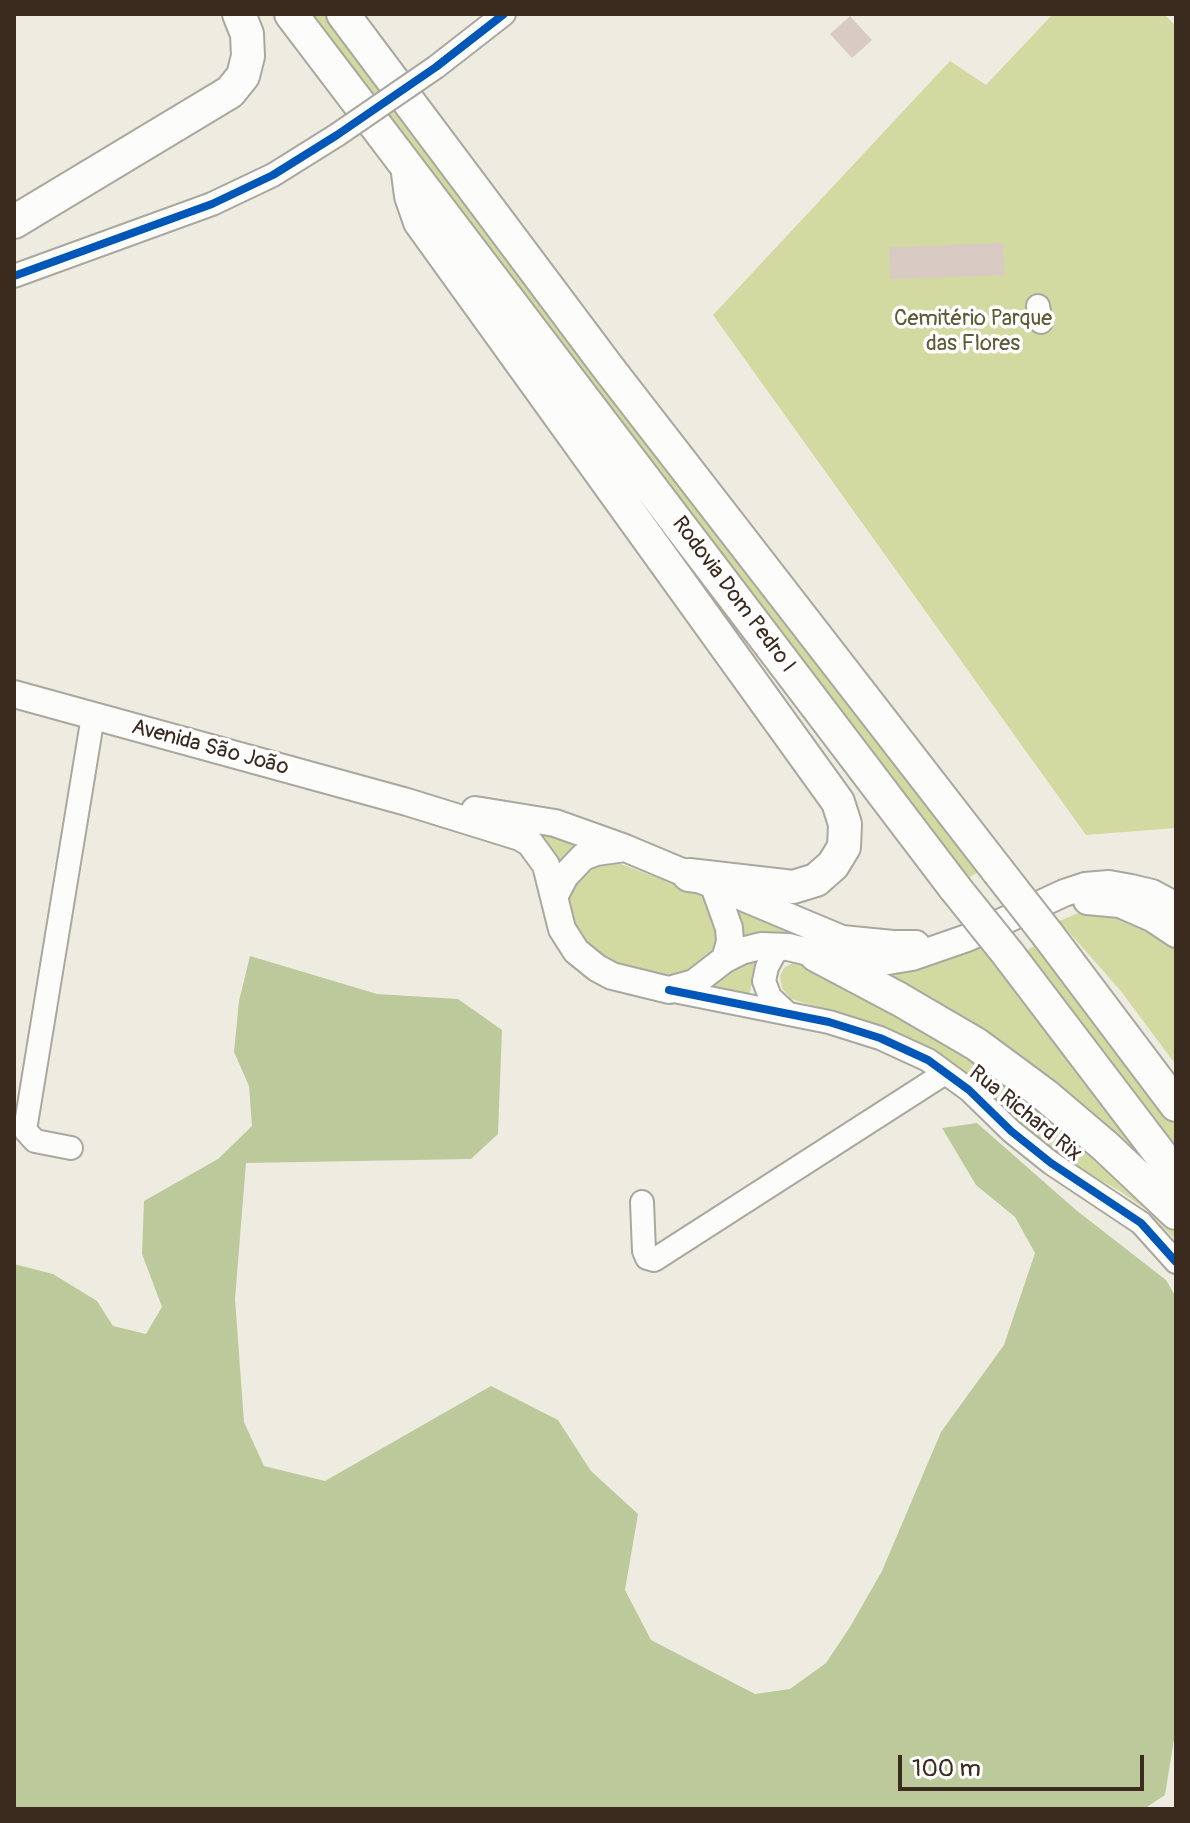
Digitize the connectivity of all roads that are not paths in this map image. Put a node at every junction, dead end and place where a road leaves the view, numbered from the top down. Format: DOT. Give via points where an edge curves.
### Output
graph roads {
  1 [pos="239,14"];
  2 [pos="291,14"];
  3 [pos="343,14"];
  4 [pos="504,14"];
  5 [pos="407,165"];
  6 [pos="14,222"];
  7 [pos="21,272"];
  8 [pos="14,694"];
  9 [pos="93,716"];
  10 [pos="407,802"];
  11 [pos="625,848"];
  12 [pos="701,880"];
  13 [pos="555,895"];
  14 [pos="1176,906"];
  15 [pos="1006,922"];
  16 [pos="1176,934"];
  17 [pos="967,938"];
  18 [pos="779,945"];
  19 [pos="816,955"];
  20 [pos="725,959"];
  21 [pos="669,990"];
  22 [pos="1099,1003"];
  23 [pos="786,1012"];
  24 [pos="945,1073"];
  25 [pos="1176,1095"];
  26 [pos="1176,1105"];
  27 [pos="71,1148"];
  28 [pos="1176,1175"];
  29 [pos="642,1202"];
  30 [pos="1176,1213"];
  31 [pos="1176,1262"];
  1 -- 6 [label="highway" via="248,56 243,76 230,92"];
  2 -- 5 [label="highway, Rodovia Dom Pedro I"];
  3 -- 22 [label="highway, Rodovia Dom Pedro I, bridge" via="609,369"];
  4 -- 7 [label="street, bridge" via="436,67 273,175 212,204"];
  5 -- 12 [label="highway" via="420,222 838,802 845,824 844,847 816,880 793,887"];
  5 -- 28 [label="highway, Rodovia Dom Pedro I, bridge"];
  8 -- 9 [label="main road, Avenida São João"];
  9 -- 10 [label="main road, Avenida São João"];
  9 -- 27 [label="street" via="25,1130 35,1141"];
  10 -- 11 [label="main road" via="528,817"];
  10 -- 13 [label="main road" via="530,843 546,865"];
  11 -- 12 [label="main road"];
  11 -- 13 [label="main road" via="583,857"];
  12 -- 17 [label="main road" via="842,939 893,944"];
  12 -- 20 [label="main road" via="729,928"];
  13 -- 21 [label="main road" via="562,929 587,961 612,976"];
  14 -- 15 [label="main road" via="1131,888 1085,886"];
  15 -- 16 [label="main road" via="1102,901 1135,910"];
  15 -- 17 [label="main road"];
  17 -- 19 [label="main road" via="882,962"];
  18 -- 19 [label="main road"];
  18 -- 20 [label="main road" via="750,948"];
  18 -- 23 [label="street" via="764,981 770,997"];
  19 -- 30 [label="highway" via="976,1044 1045,1095"];
  20 -- 21 [label="main road" via="694,983"];
  21 -- 23 [label="street, Rua Richard Rix"];
  22 -- 25 [label="highway"];
  22 -- 26 [label="highway, Rodovia Dom Pedro I"];
  23 -- 24 [label="street, Rua Richard Rix" via="880,1038"];
  24 -- 29 [label="street" via="654,1260 644,1251"];
  24 -- 31 [label="street, Rua Richard Rix" via="1051,1163 1141,1223"];
}
